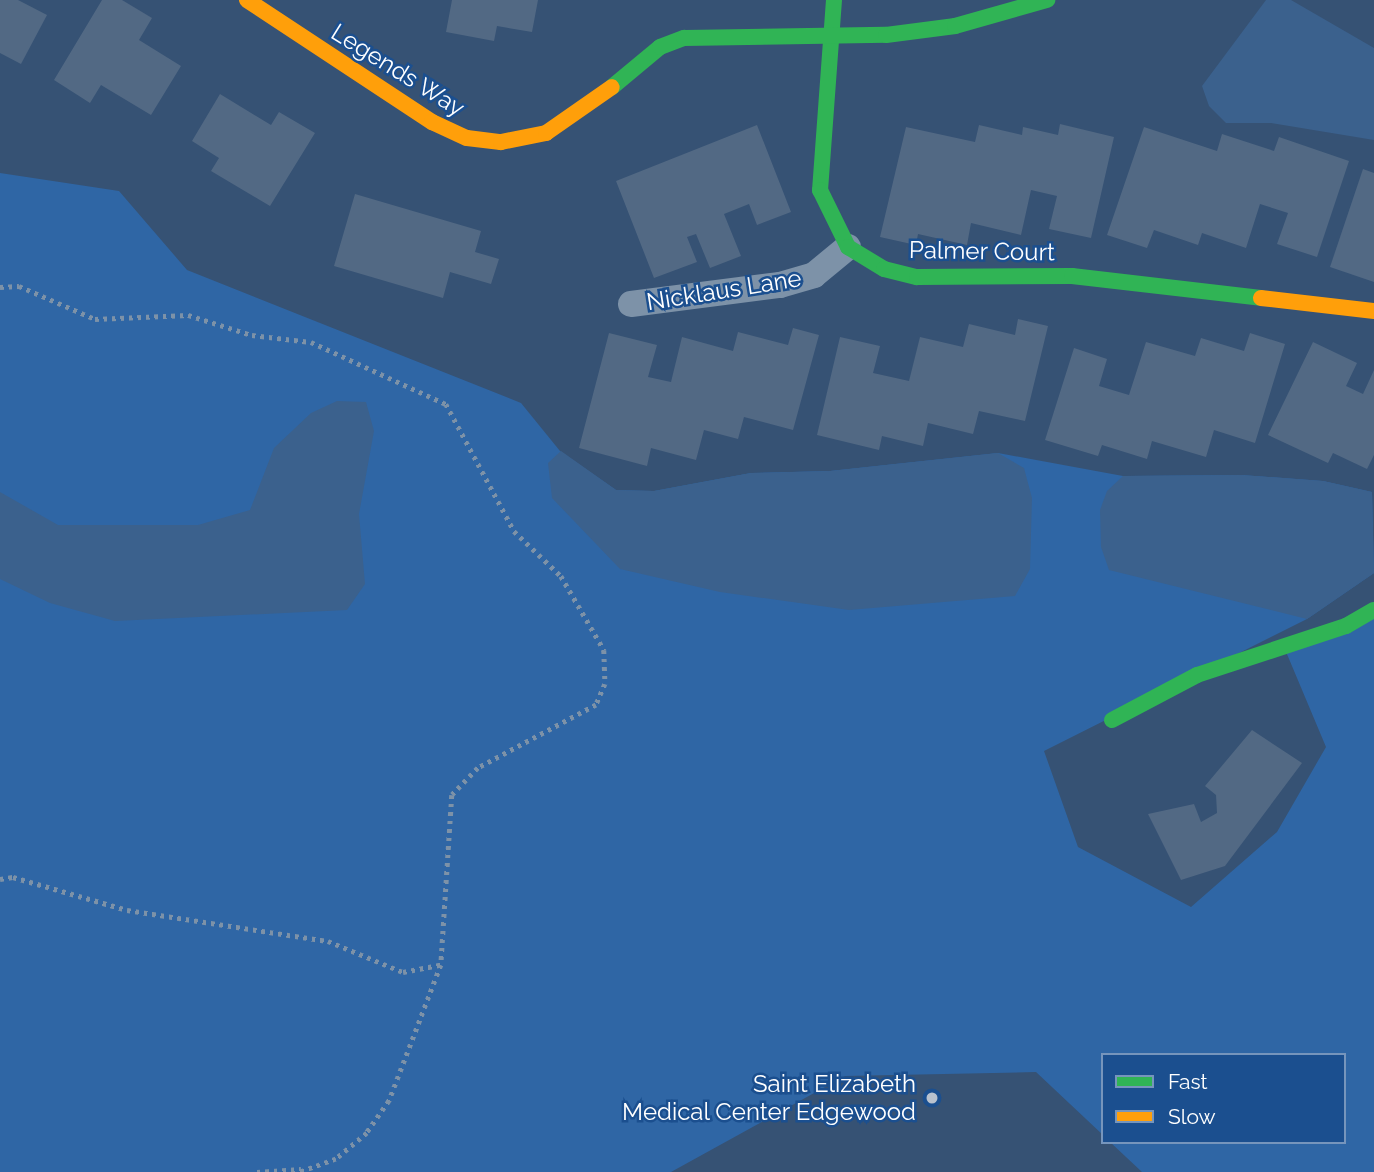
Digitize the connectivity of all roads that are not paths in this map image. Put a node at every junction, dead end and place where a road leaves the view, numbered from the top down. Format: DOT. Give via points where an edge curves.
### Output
graph roads {
  1 [pos="247,0"];
  2 [pos="834,0"];
  3 [pos="1047,0"];
  4 [pos="833,36"];
  5 [pos="848,247"];
  6 [pos="631,304"];
  7 [pos="1374,311"];
  8 [pos="1374,610"];
  9 [pos="1112,720"];
  1 -- 4 [label="street, Legends Way" via="432,122 467,138 501,142 547,133 570,121 660,47 684,38"];
  2 -- 4 [label="street, Palmer Court"];
  3 -- 4 [label="street, Legends Way" via="955,26"];
  4 -- 5 [label="street, Palmer Court" via="818,169 832,224"];
  5 -- 6 [label="street, Nicklaus Lane" via="814,275 780,285"];
  5 -- 7 [label="street, Palmer Court" via="884,269 917,277 1072,276"];
  8 -- 9 [label="street" via="1346,626 1197,675"];
}
